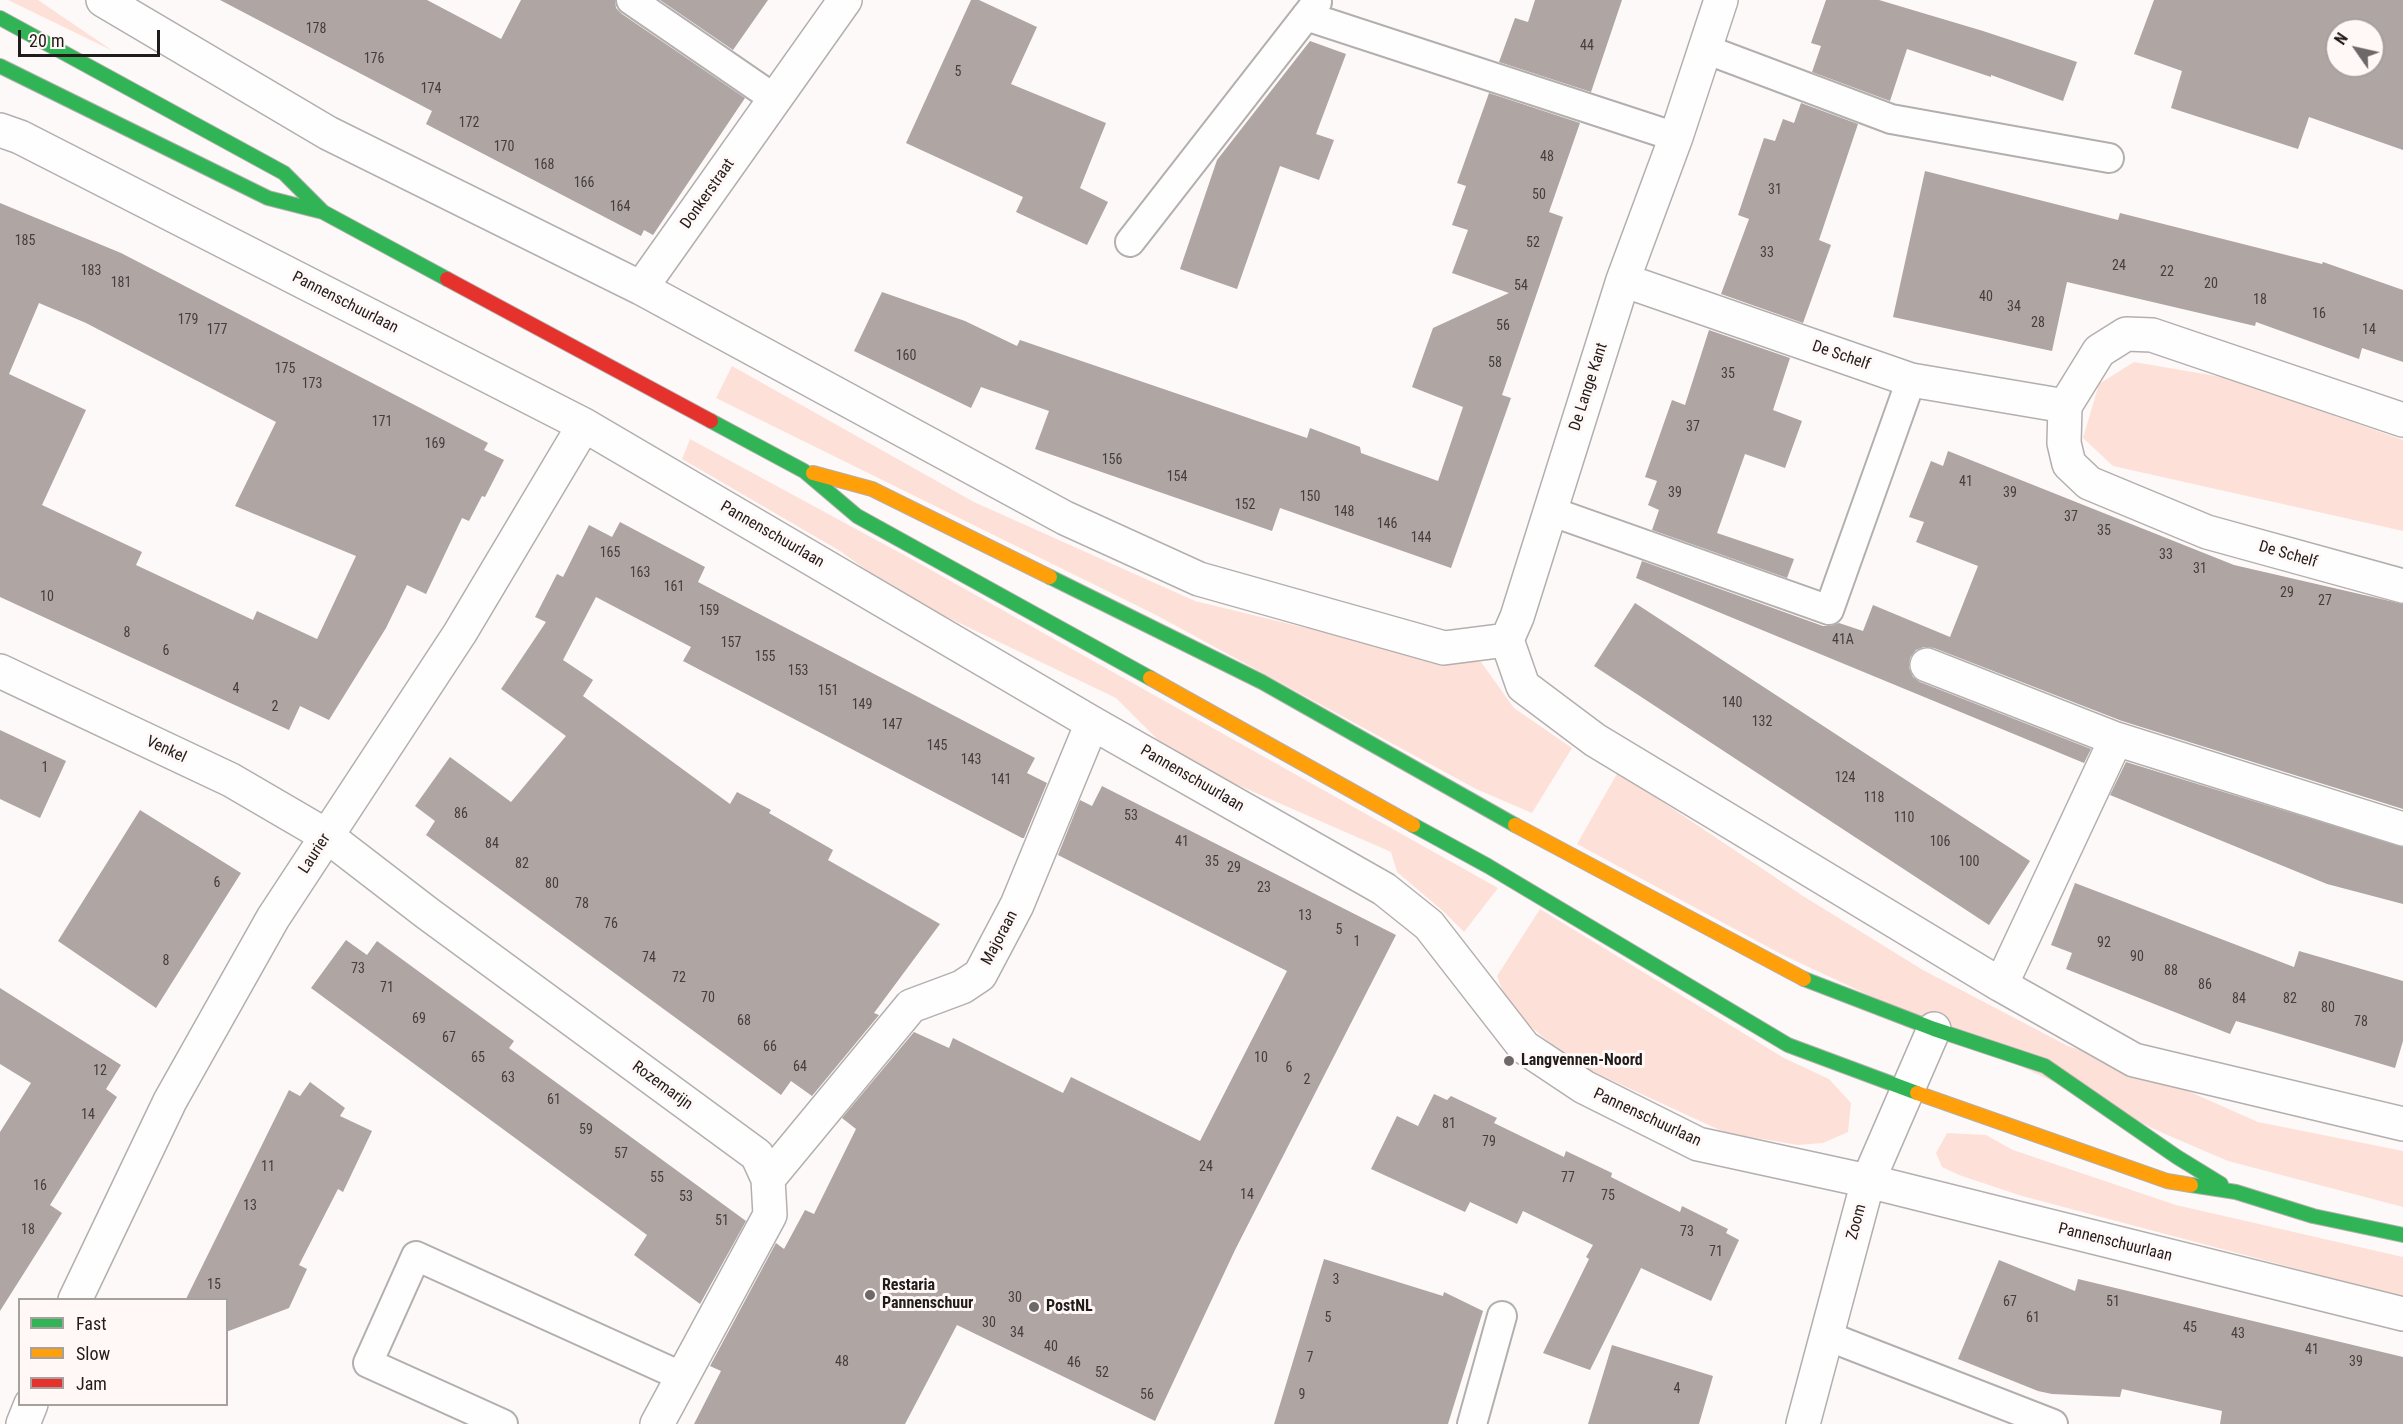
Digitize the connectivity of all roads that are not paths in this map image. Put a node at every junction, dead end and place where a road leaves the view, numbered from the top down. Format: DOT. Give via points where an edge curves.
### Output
graph roads {
  1 [pos="103,0"];
  2 [pos="632,0"];
  3 [pos="845,0"];
  4 [pos="1721,0"];
  5 [pos="1312,8"];
  6 [pos="0,18"];
  7 [pos="1705,49"];
  8 [pos="0,66"];
  9 [pos="776,99"];
  10 [pos="0,130"];
  11 [pos="1676,137"];
  12 [pos="2109,158"];
  13 [pos="323,212"];
  14 [pos="1130,242"];
  15 [pos="1623,280"];
  16 [pos="641,288"];
  17 [pos="1911,380"];
  18 [pos="2065,406"];
  19 [pos="2403,420"];
  20 [pos="584,425"];
  21 [pos="804,471"];
  22 [pos="1550,511"];
  23 [pos="2403,586"];
  24 [pos="1507,640"];
  25 [pos="1927,664"];
  26 [pos="0,671"];
  27 [pos="1092,723"];
  28 [pos="2116,739"];
  29 [pos="2403,829"];
  30 [pos="327,836"];
  31 [pos="2001,985"];
  32 [pos="1934,1029"];
  33 [pos="1907,1090"];
  34 [pos="2403,1124"];
  35 [pos="768,1179"];
  36 [pos="1868,1181"];
  37 [pos="2236,1192"];
  38 [pos="2403,1236"];
  39 [pos="75,1298"];
  40 [pos="2403,1314"];
  41 [pos="1502,1316"];
  42 [pos="1827,1336"];
  43 [pos="683,1377"];
  44 [pos="30,1406"];
  45 [pos="23,1424"];
  46 [pos="503,1424"];
  47 [pos="657,1424"];
  48 [pos="1472,1424"];
  49 [pos="1803,1424"];
  50 [pos="2054,1424"];
  1 -- 16 [label="street" via="328,133"];
  2 -- 9 [label="lane"];
  3 -- 9 [label="street, Donkerstraat"];
  4 -- 7 [label="street, De Lange Kant"];
  5 -- 11 [label="lane"];
  5 -- 14 [label="lane"];
  6 -- 13 [label="main road" via="284,173"];
  7 -- 11 [label="street, De Lange Kant"];
  7 -- 12 [label="lane" via="1891,119"];
  8 -- 13 [label="main road" via="268,198"];
  9 -- 16 [label="street, Donkerstraat"];
  10 -- 20 [label="street, Pannenschuurlaan"];
  11 -- 15 [label="street, De Lange Kant"];
  13 -- 21 [label="main road"];
  15 -- 17 [label="street, De Schelf"];
  15 -- 22 [label="street, De Lange Kant"];
  16 -- 24 [label="street" via="1065,518 1199,579 1444,648"];
  17 -- 18 [label="street, De Schelf"];
  17 -- 22 [label="lane" via="1829,610"];
  18 -- 19 [label="street" via="2099,351 2126,334 2152,335"];
  18 -- 23 [label="street, De Schelf" via="2064,443 2069,464 2089,483 2207,532"];
  20 -- 27 [label="street, Pannenschuurlaan"];
  20 -- 30 [label="street, Laurier" via="460,633"];
  21 -- 32 [label="main road" via="872,489 1262,682 1535,837 1814,984"];
  21 -- 33 [label="main road" via="857,516 1467,854 1788,1045"];
  22 -- 24 [label="street, De Lange Kant"];
  24 -- 31 [label="street" via="1523,686 1594,740"];
  25 -- 28 [label="street"];
  26 -- 30 [label="street, Venkel" via="231,780"];
  27 -- 35 [label="street, Majoraan" via="1017,905 980,975 962,987 910,1006"];
  27 -- 36 [label="street, Pannenschuurlaan" via="1384,889 1429,925 1524,1047 1584,1087 1698,1144"];
  28 -- 29 [label="street"];
  28 -- 31 [label="street"];
  30 -- 35 [label="street, Rozemarijn" via="756,1155"];
  30 -- 39 [label="street, Laurier" via="273,918 170,1101"];
  31 -- 34 [label="street" via="2134,1060"];
  32 -- 33 [label="street, Zoom"];
  32 -- 37 [label="main road" via="2045,1066 2177,1157"];
  33 -- 36 [label="street, Zoom"];
  33 -- 37 [label="main road" via="2167,1181"];
  35 -- 43 [label="street, Rozemarijn" via="770,1215"];
  36 -- 40 [label="street, Pannenschuurlaan"];
  36 -- 42 [label="street, Zoom"];
  37 -- 38 [label="main road" via="2313,1216"];
  41 -- 48 [label="lane"];
  42 -- 49 [label="street, Zoom"];
  42 -- 50 [label="lane"];
  43 -- 46 [label="lane" via="416,1256 368,1363"];
  43 -- 47 [label="street, Rozemarijn"];
  44 -- 45 [label="street"];
}
